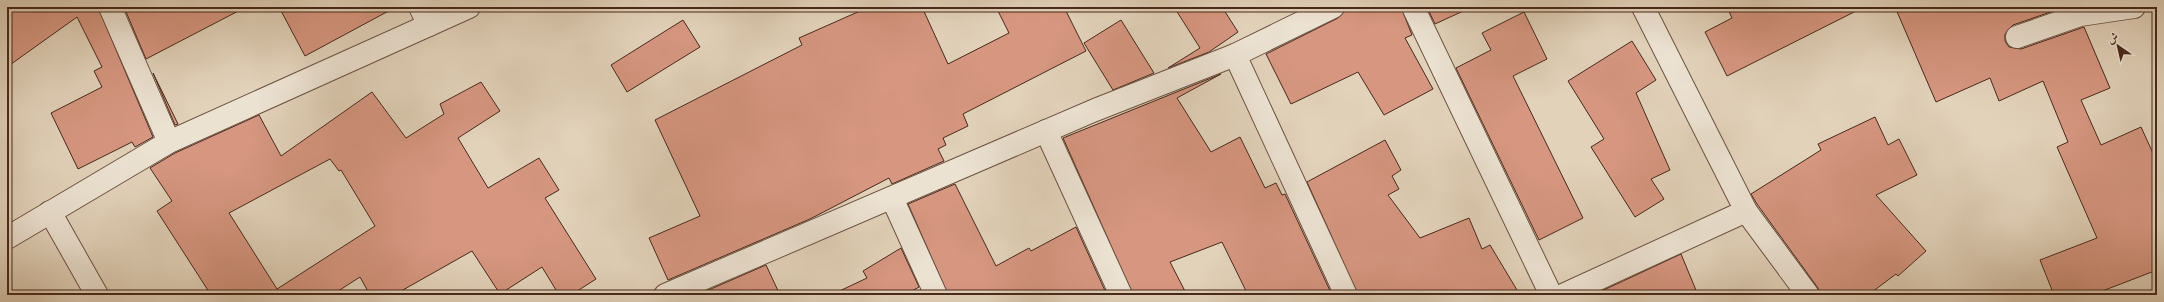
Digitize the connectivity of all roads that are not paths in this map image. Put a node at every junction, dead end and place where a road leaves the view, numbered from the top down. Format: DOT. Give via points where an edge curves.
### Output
graph roads {
  1 [pos="110,7"];
  2 [pos="469,7"];
  3 [pos="1413,7"];
  4 [pos="1643,7"];
  5 [pos="2134,7"];
  6 [pos="1328,8"];
  7 [pos="424,16"];
  8 [pos="2017,37"];
  9 [pos="1235,55"];
  10 [pos="1046,131"];
  11 [pos="169,142"];
  12 [pos="892,198"];
  13 [pos="1746,211"];
  14 [pos="50,212"];
  15 [pos="7,238"];
  16 [pos="709,287"];
  17 [pos="97,295"];
  18 [pos="665,295"];
  19 [pos="936,295"];
  20 [pos="1121,295"];
  21 [pos="1346,295"];
  22 [pos="1551,295"];
  23 [pos="1563,295"];
  24 [pos="1808,295"];
  1 -- 11 [label="street"];
  2 -- 7 [label="street"];
  3 -- 22 [label="street"];
  4 -- 13 [label="street"];
  5 -- 8 [label="street" via="2080,15"];
  6 -- 9 [label="street"];
  7 -- 11 [label="street"];
  9 -- 10 [label="street"];
  9 -- 21 [label="street"];
  10 -- 12 [label="street"];
  10 -- 20 [label="street"];
  11 -- 14 [label="street"];
  12 -- 16 [label="street"];
  12 -- 19 [label="street"];
  13 -- 23 [label="street"];
  13 -- 24 [label="street"];
  14 -- 15 [label="street"];
  14 -- 17 [label="street"];
  16 -- 18 [label="street"];
}
